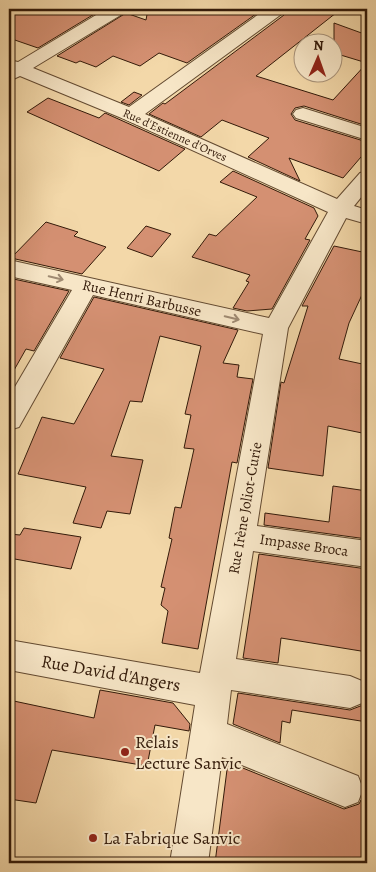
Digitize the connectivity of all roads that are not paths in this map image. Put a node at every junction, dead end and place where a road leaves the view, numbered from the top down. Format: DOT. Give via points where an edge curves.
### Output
graph roads {
  1 [pos="118,9"];
  2 [pos="276,9"];
  3 [pos="12,69"];
  4 [pos="130,114"];
  5 [pos="303,114"];
  6 [pos="367,134"];
  7 [pos="367,177"];
  8 [pos="354,213"];
  9 [pos="9,268"];
  10 [pos="87,285"];
  11 [pos="276,328"];
  12 [pos="9,420"];
  13 [pos="240,536"];
  14 [pos="367,554"];
  15 [pos="9,655"];
  16 [pos="215,682"];
  17 [pos="350,692"];
  18 [pos="208,734"];
  19 [pos="345,789"];
  20 [pos="190,863"];
  1 -- 3 [label="street"];
  2 -- 4 [label="street"];
  3 -- 4 [label="street, Rue d'Estienne d'Orves"];
  4 -- 8 [label="street, Rue d'Estienne d'Orves"];
  5 -- 6 [label="street"];
  7 -- 8 [label="street, Rue Irène Joliot-Curie"];
  8 -- 11 [label="street, Rue Irène Joliot-Curie"];
  9 -- 10 [label="street, Rue Henri Barbusse, one-way"];
  10 -- 11 [label="street, Rue Henri Barbusse, one-way"];
  10 -- 12 [label="street"];
  11 -- 13 [label="street, Rue Irène Joliot-Curie"];
  13 -- 14 [label="street, Impasse Broca"];
  13 -- 16 [label="street, Rue Irène Joliot-Curie"];
  15 -- 16 [label="street, Rue David d'Angers"];
  16 -- 17 [label="street, Rue David d'Angers"];
  16 -- 18 [label="street, Rue Irène Joliot-Curie"];
  18 -- 19 [label="street"];
  18 -- 20 [label="street, Rue Irène Joliot-Curie"];
}
